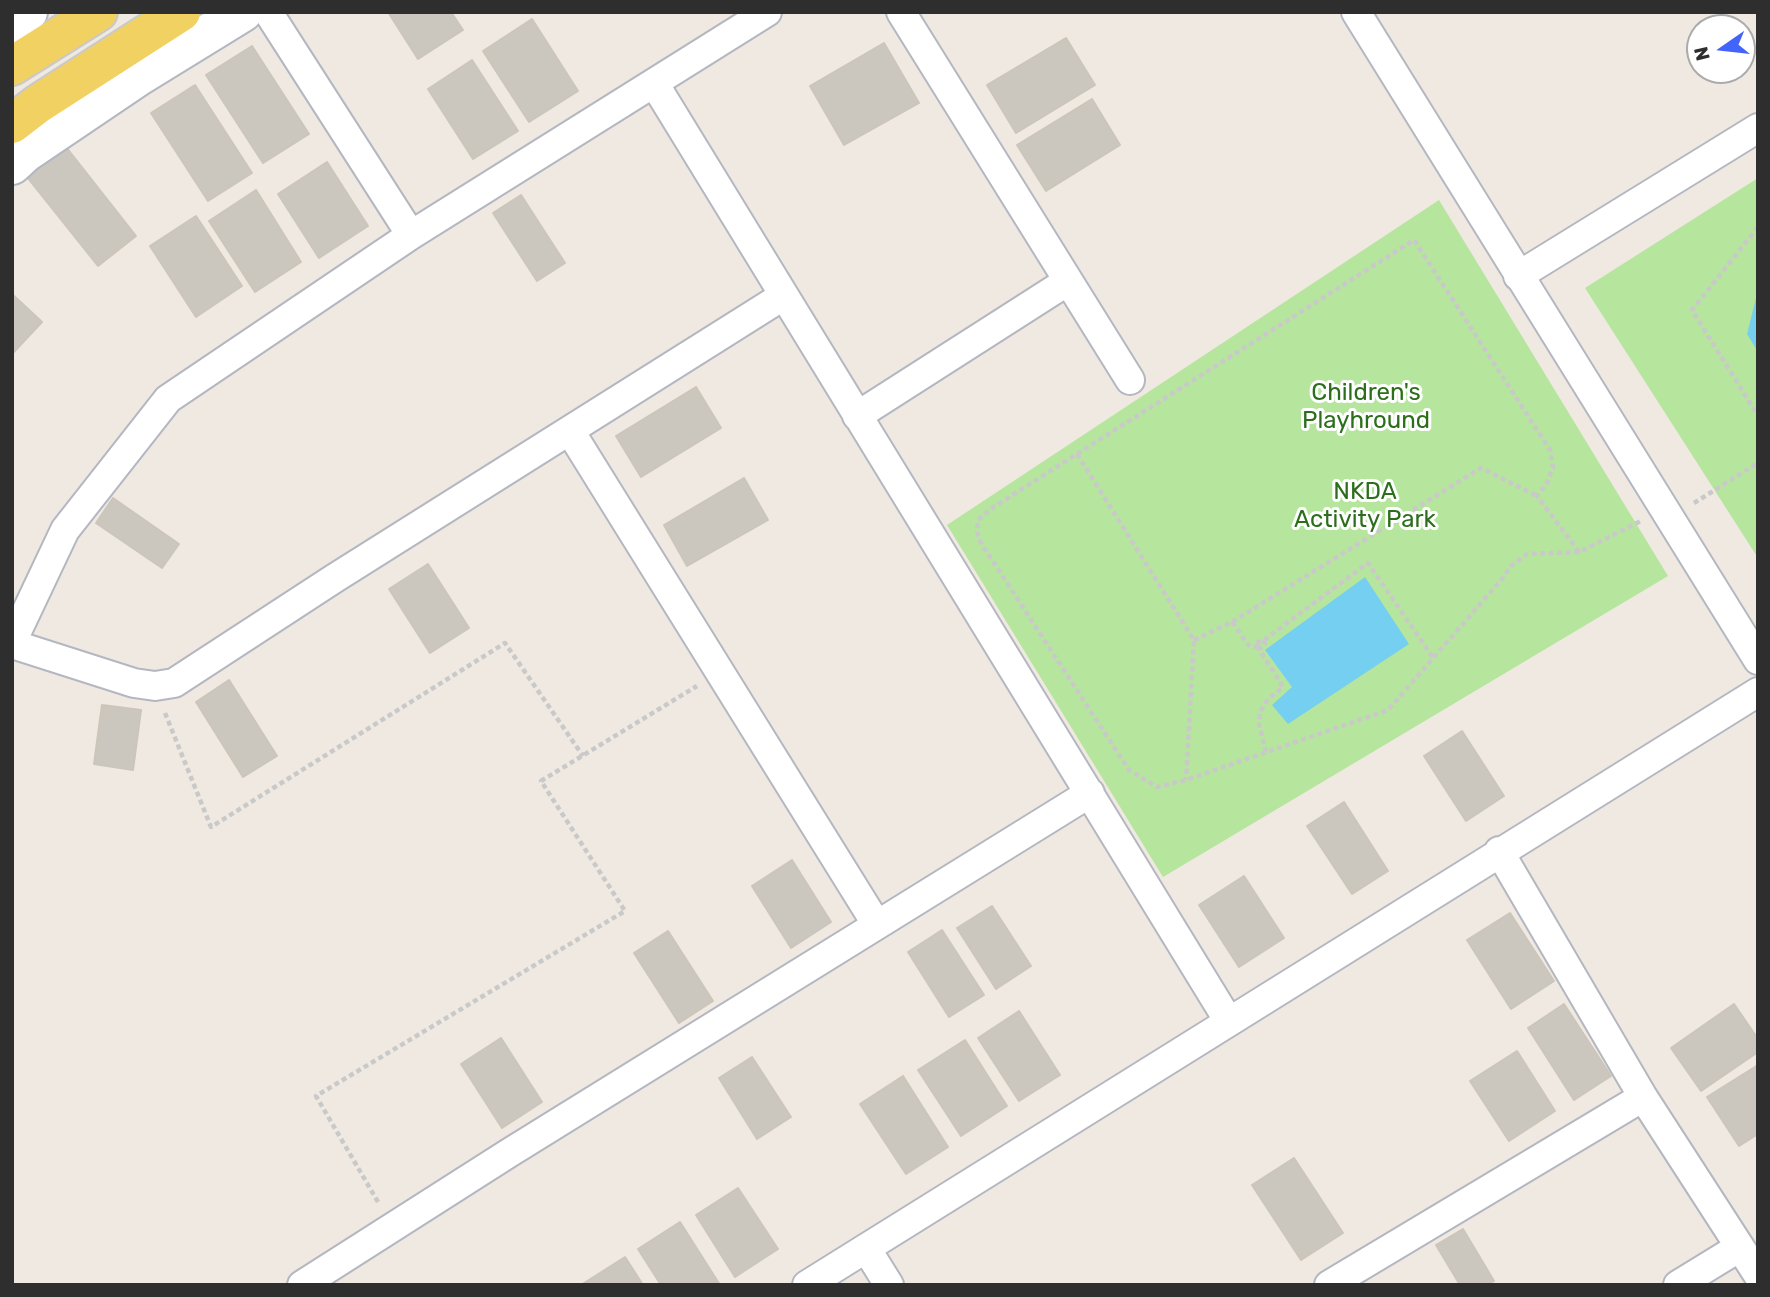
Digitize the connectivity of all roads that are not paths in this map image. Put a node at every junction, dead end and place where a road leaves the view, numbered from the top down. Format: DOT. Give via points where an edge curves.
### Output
graph roads {
  1 [pos="28,12"];
  2 [pos="98,12"];
  3 [pos="181,12"];
  4 [pos="243,12"];
  5 [pos="268,12"];
  6 [pos="767,12"];
  7 [pos="901,12"];
  8 [pos="1356,12"];
  9 [pos="12,25"];
  10 [pos="12,66"];
  11 [pos="654,83"];
  12 [pos="12,124"];
  13 [pos="1758,128"];
  14 [pos="12,165"];
  15 [pos="411,235"];
  16 [pos="1518,276"];
  17 [pos="1068,281"];
  18 [pos="783,296"];
  19 [pos="1130,380"];
  20 [pos="857,415"];
  21 [pos="570,431"];
  22 [pos="12,643"];
  23 [pos="1758,660"];
  24 [pos="1758,691"];
  25 [pos="1090,793"];
  26 [pos="1499,851"];
  27 [pos="877,925"];
  28 [pos="1228,1020"];
  29 [pos="1643,1097"];
  30 [pos="1740,1247"];
  31 [pos="866,1248"];
  32 [pos="1758,1275"];
  33 [pos="302,1285"];
  34 [pos="807,1285"];
  35 [pos="889,1285"];
  36 [pos="1329,1285"];
  37 [pos="1678,1285"];
  1 -- 9 [label="street"];
  2 -- 10 [label="main road"];
  3 -- 12 [label="main road"];
  4 -- 14 [label="street" via="139,76"];
  5 -- 15 [label="street"];
  6 -- 11 [label="street"];
  7 -- 17 [label="street"];
  8 -- 16 [label="street"];
  11 -- 15 [label="street"];
  11 -- 18 [label="street"];
  13 -- 16 [label="street"];
  15 -- 22 [label="street" via="168,399 65,530"];
  16 -- 23 [label="street"];
  17 -- 19 [label="street"];
  17 -- 20 [label="street"];
  18 -- 20 [label="street"];
  18 -- 21 [label="street"];
  20 -- 25 [label="street"];
  21 -- 22 [label="street" via="174,683 134,683"];
  21 -- 27 [label="street"];
  24 -- 26 [label="street"];
  25 -- 27 [label="street"];
  25 -- 28 [label="street"];
  26 -- 28 [label="street"];
  26 -- 29 [label="street"];
  27 -- 33 [label="street"];
  28 -- 31 [label="street"];
  29 -- 30 [label="street"];
  29 -- 36 [label="street"];
  30 -- 32 [label="street"];
  30 -- 37 [label="street"];
  31 -- 34 [label="street"];
  31 -- 35 [label="street"];
}
